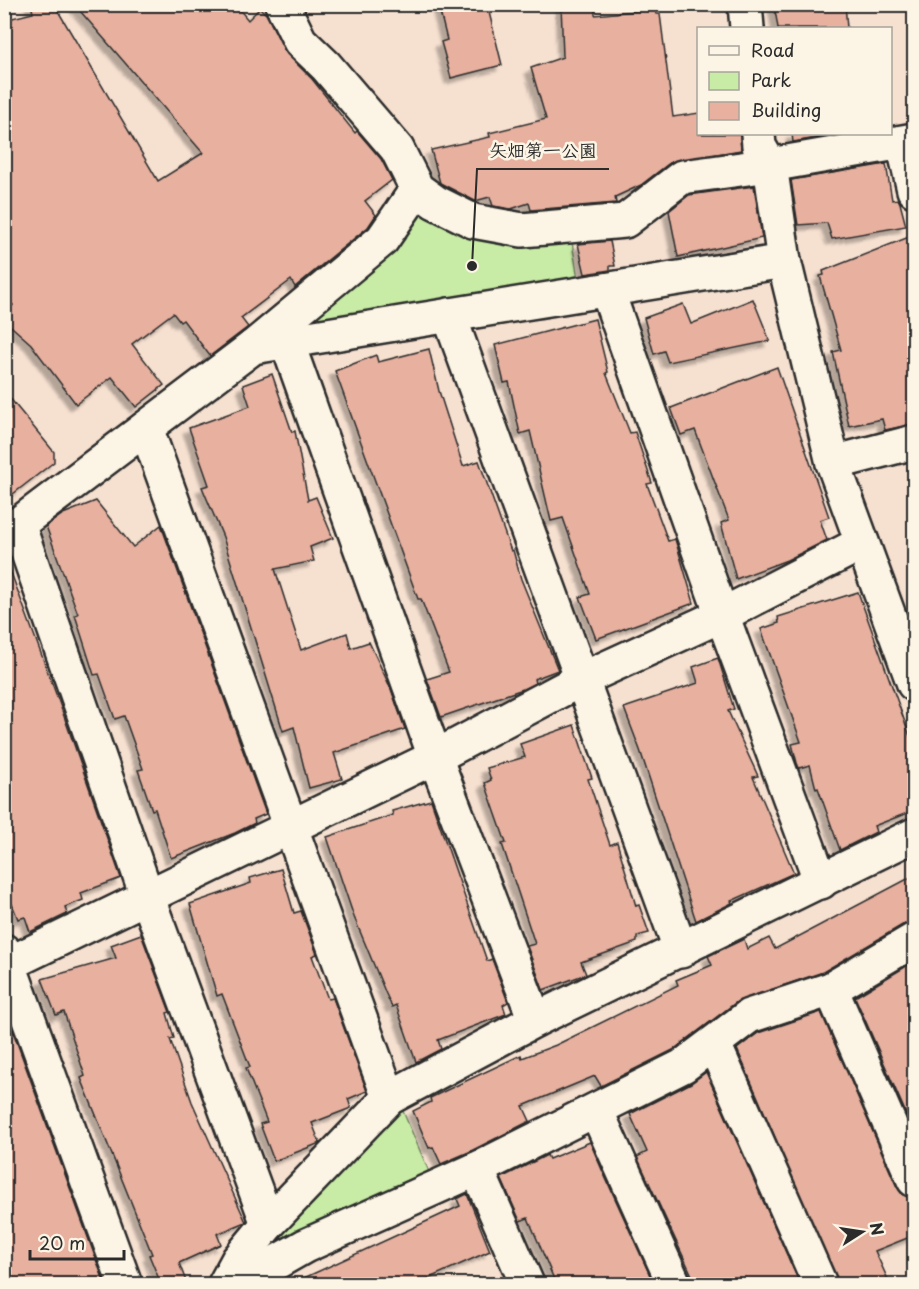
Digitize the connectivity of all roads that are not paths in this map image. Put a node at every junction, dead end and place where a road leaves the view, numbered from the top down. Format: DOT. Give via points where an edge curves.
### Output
graph roads {
  1 [pos="282,4"];
  2 [pos="745,4"];
  3 [pos="747,27"];
  4 [pos="758,135"];
  5 [pos="909,141"];
  6 [pos="770,165"];
  7 [pos="417,189"];
  8 [pos="915,190"];
  9 [pos="784,261"];
  10 [pos="607,290"];
  11 [pos="449,315"];
  12 [pos="287,342"];
  13 [pos="253,347"];
  14 [pos="146,428"];
  15 [pos="915,442"];
  16 [pos="833,463"];
  17 [pos="11,530"];
  18 [pos="862,543"];
  19 [pos="722,615"];
  20 [pos="580,680"];
  21 [pos="915,684"];
  22 [pos="435,757"];
  23 [pos="290,827"];
  24 [pos="915,835"];
  25 [pos="821,882"];
  26 [pos="147,896"];
  27 [pos="915,940"];
  28 [pos="681,951"];
  29 [pos="6,960"];
  30 [pos="831,989"];
  31 [pos="535,1020"];
  32 [pos="714,1044"];
  33 [pos="389,1098"];
  34 [pos="596,1110"];
  35 [pos="477,1169"];
  36 [pos="915,1180"];
  37 [pos="268,1224"];
  38 [pos="125,1284"];
  39 [pos="225,1284"];
  40 [pos="238,1284"];
  41 [pos="527,1284"];
  42 [pos="674,1284"];
  43 [pos="820,1284"];
  1 -- 7 [label="street" via="300,41 397,149"];
  2 -- 3 [label="street"];
  4 -- 6 [label="street" via="759,146"];
  5 -- 6 [label="street"];
  5 -- 8 [label="street"];
  6 -- 7 [label="street" via="682,177 625,221 522,230 473,221"];
  6 -- 9 [label="street"];
  7 -- 13 [label="street" via="382,240"];
  9 -- 10 [label="street"];
  9 -- 16 [label="street"];
  10 -- 11 [label="street"];
  10 -- 19 [label="street"];
  11 -- 12 [label="street"];
  11 -- 20 [label="street"];
  12 -- 13 [label="street"];
  12 -- 22 [label="street"];
  13 -- 14 [label="street"];
  14 -- 17 [label="street"];
  14 -- 23 [label="street"];
  15 -- 16 [label="street"];
  16 -- 18 [label="street"];
  17 -- 26 [label="street"];
  18 -- 19 [label="street"];
  18 -- 21 [label="street"];
  19 -- 20 [label="street"];
  19 -- 25 [label="street"];
  20 -- 22 [label="street"];
  20 -- 28 [label="street"];
  22 -- 23 [label="street"];
  22 -- 31 [label="street"];
  23 -- 26 [label="street"];
  23 -- 33 [label="street"];
  24 -- 25 [label="street"];
  25 -- 28 [label="street"];
  26 -- 29 [label="street"];
  26 -- 37 [label="street"];
  27 -- 30 [label="street"];
  28 -- 31 [label="street"];
  29 -- 38 [label="street"];
  30 -- 32 [label="street" via="749,1016"];
  30 -- 36 [label="street"];
  31 -- 33 [label="street"];
  32 -- 34 [label="street" via="683,1066"];
  32 -- 43 [label="street"];
  33 -- 37 [label="street"];
  34 -- 35 [label="street"];
  34 -- 42 [label="street"];
  35 -- 40 [label="street" via="305,1245"];
  35 -- 41 [label="street"];
  37 -- 39 [label="street" via="238,1260"];
}
